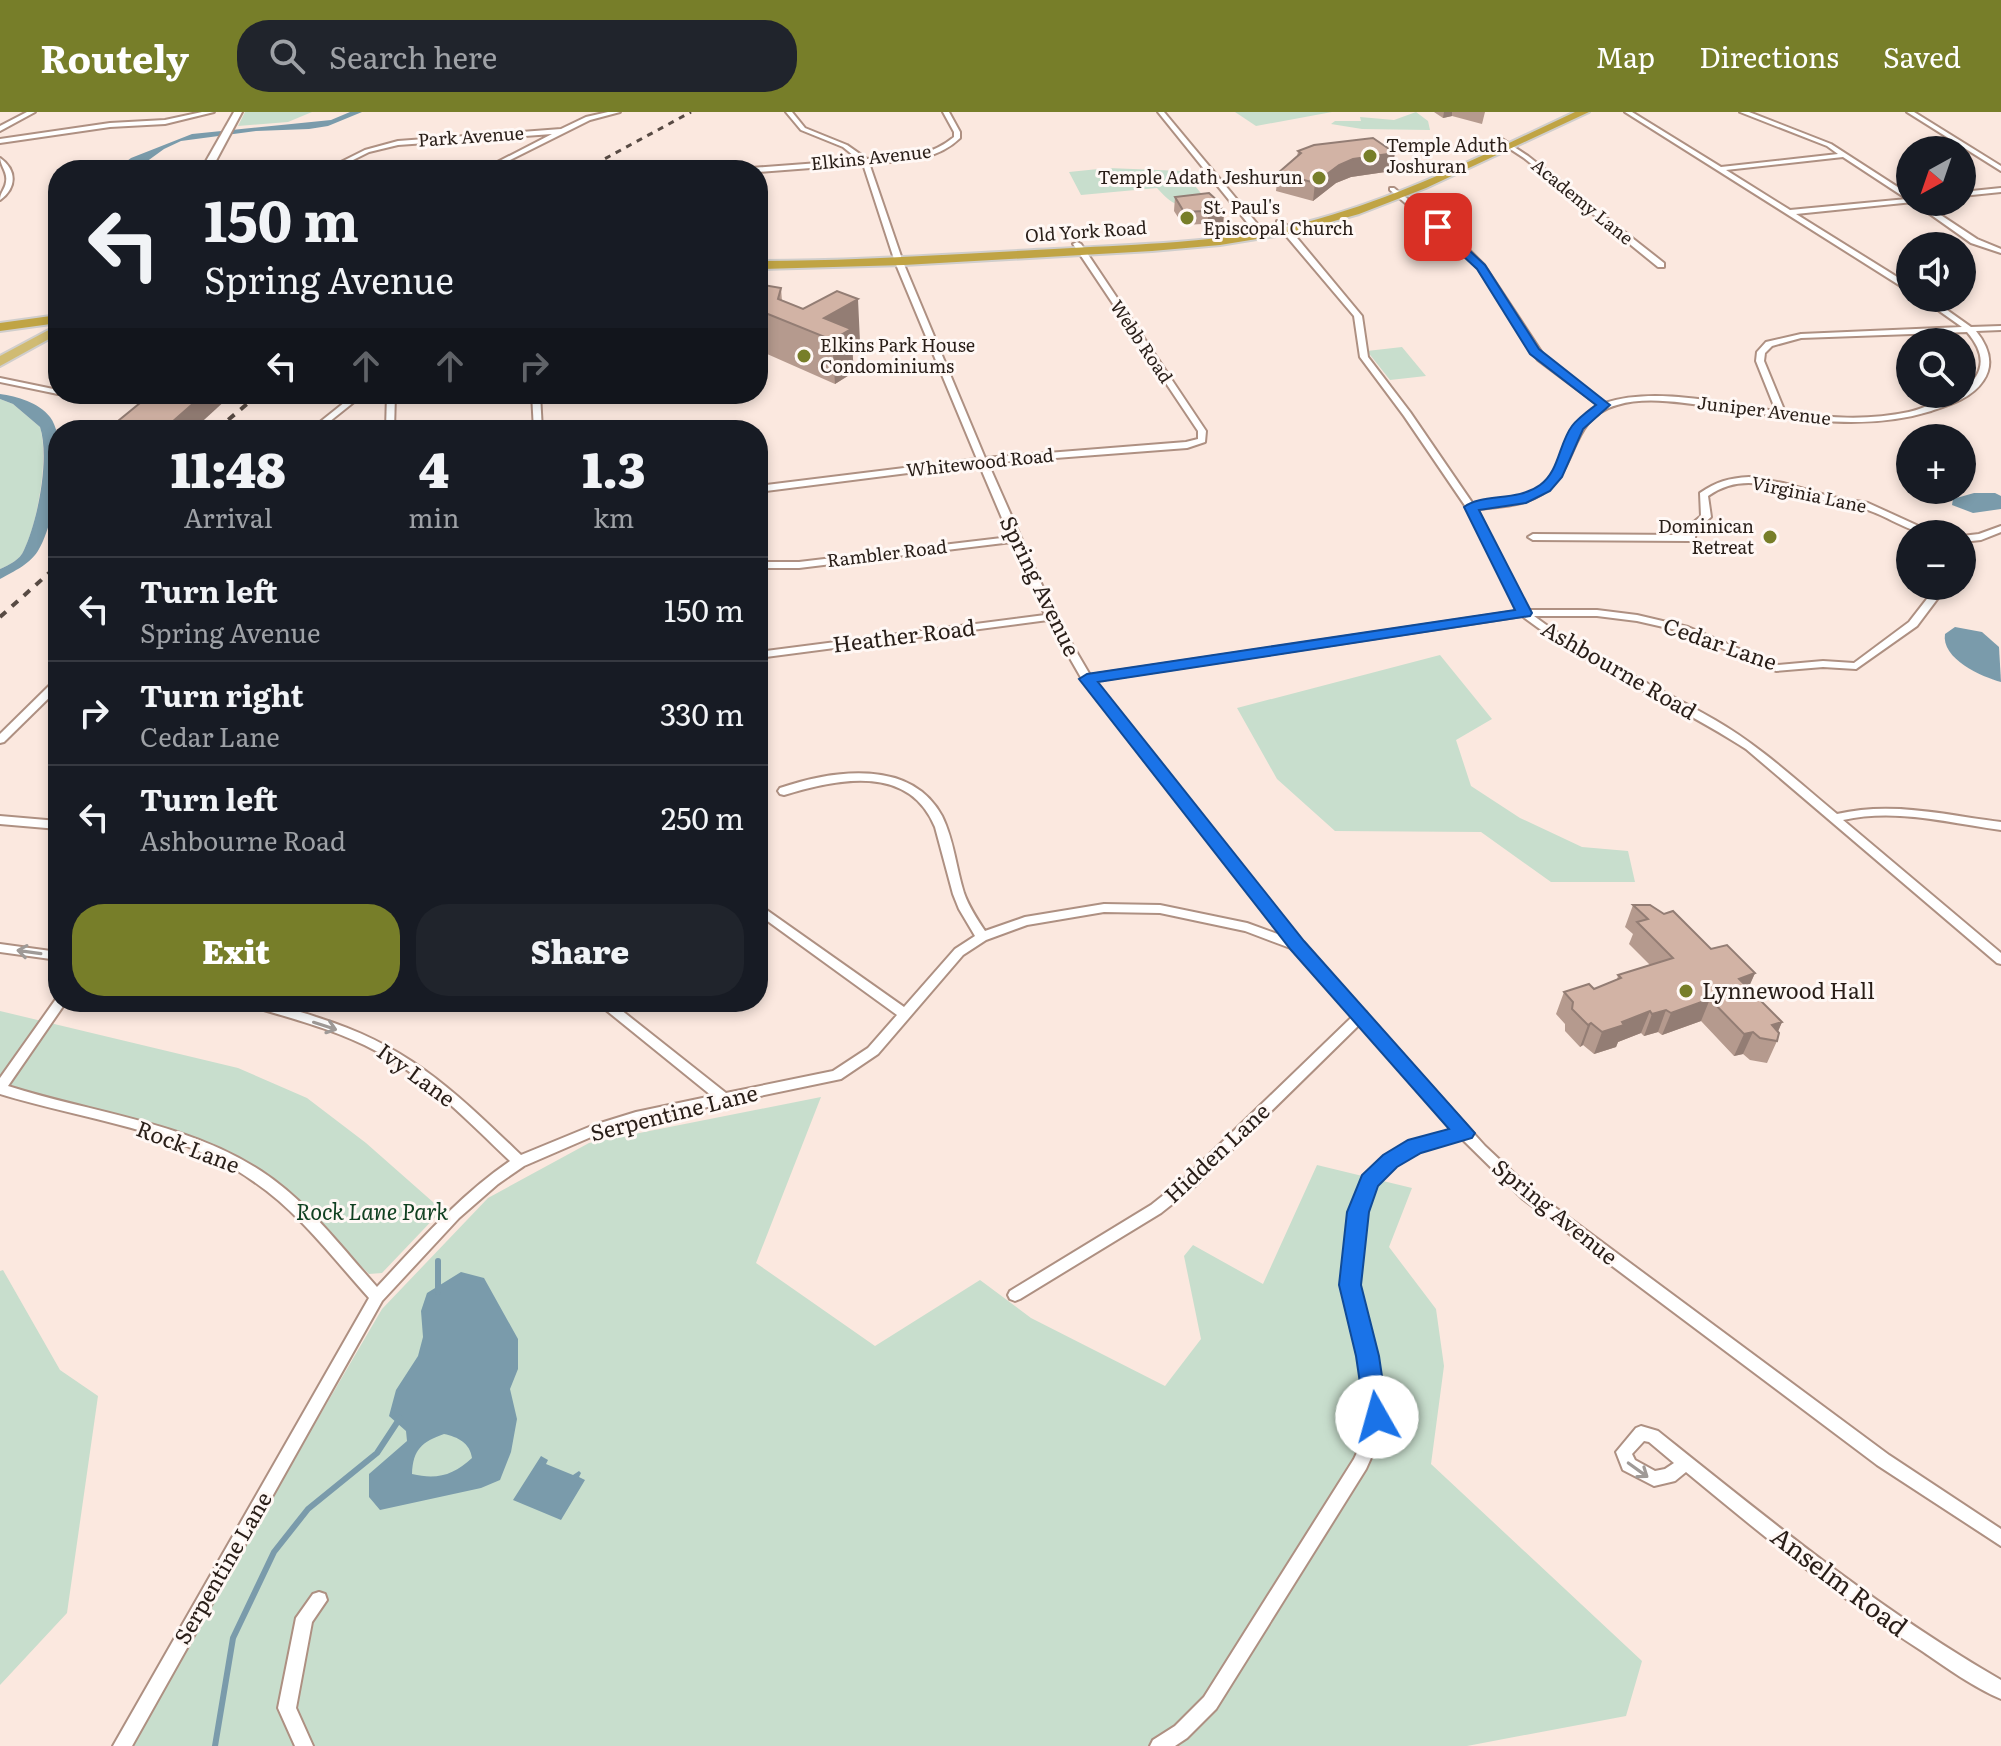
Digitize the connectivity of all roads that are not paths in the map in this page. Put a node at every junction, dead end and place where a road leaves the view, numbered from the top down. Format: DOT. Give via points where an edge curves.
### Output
graph roads {
  1 [pos="32,112"];
  2 [pos="211,112"];
  3 [pos="238,112"];
  4 [pos="595,112"];
  5 [pos="617,112"];
  6 [pos="789,112"];
  7 [pos="946,112"];
  8 [pos="1161,112"];
  9 [pos="1564,112"];
  10 [pos="1584,112"];
  11 [pos="1628,112"];
  12 [pos="1743,112"];
  13 [pos="1910,112"];
  14 [pos="588,118"];
  15 [pos="0,129"];
  16 [pos="563,131"];
  17 [pos="0,141"];
  18 [pos="1504,143"];
  19 [pos="1846,155"];
  20 [pos="0,160"];
  21 [pos="212,160"];
  22 [pos="349,160"];
  23 [pos="505,160"];
  24 [pos="865,161"];
  25 [pos="768,169"];
  26 [pos="1721,169"];
  27 [pos="2001,169"];
  28 [pos="1896,189"];
  29 [pos="2001,190"];
  30 [pos="1396,192"];
  31 [pos="1976,193"];
  32 [pos="0,198"];
  33 [pos="1896,202"];
  34 [pos="1792,212"];
  35 [pos="1936,216"];
  36 [pos="1283,227"];
  37 [pos="1257,230"];
  38 [pos="1078,247"];
  39 [pos="2000,251"];
  40 [pos="768,258"];
  41 [pos="899,259"];
  42 [pos="768,265"];
  43 [pos="1661,265"];
  44 [pos="1896,279"];
  45 [pos="1947,312"];
  46 [pos="48,319"];
  47 [pos="0,324"];
  48 [pos="1971,328"];
  49 [pos="2001,328"];
  50 [pos="1976,331"];
  51 [pos="1896,333"];
  52 [pos="48,335"];
  53 [pos="0,362"];
  54 [pos="0,380"];
  55 [pos="1976,384"];
  56 [pos="48,390"];
  57 [pos="347,404"];
  58 [pos="1603,405"];
  59 [pos="1933,408"];
  60 [pos="1781,414"];
  61 [pos="327,420"];
  62 [pos="1202,440"];
  63 [pos="982,461"];
  64 [pos="768,488"];
  65 [pos="1471,507"];
  66 [pos="1899,520"];
  67 [pos="2001,529"];
  68 [pos="1533,537"];
  69 [pos="1976,538"];
  70 [pos="1015,539"];
  71 [pos="768,565"];
  72 [pos="1931,600"];
  73 [pos="1524,613"];
  74 [pos="1051,617"];
  75 [pos="768,654"];
  76 [pos="1087,679"];
  77 [pos="48,695"];
  78 [pos="0,740"];
  79 [pos="784,791"];
  80 [pos="1837,818"];
  81 [pos="0,820"];
  82 [pos="48,824"];
  83 [pos="2001,826"];
  84 [pos="768,915"];
  85 [pos="982,937"];
  86 [pos="1298,946"];
  87 [pos="0,948"];
  88 [pos="48,955"];
  89 [pos="2001,960"];
  90 [pos="53,1012"];
  91 [pos="282,1012"];
  92 [pos="615,1012"];
  93 [pos="905,1015"];
  94 [pos="1362,1015"];
  95 [pos="0,1088"];
  96 [pos="725,1099"];
  97 [pos="1465,1133"];
  98 [pos="519,1162"];
  99 [pos="1015,1295"];
  100 [pos="377,1297"];
  101 [pos="1686,1463"];
  102 [pos="2001,1538"];
  103 [pos="319,1600"];
  104 [pos="2001,1690"];
  105 [pos="125,1740"];
  106 [pos="109,1746"];
  107 [pos="304,1746"];
  108 [pos="1159,1746"];
  1 -- 15 [label="street"];
  2 -- 17 [label="street"];
  3 -- 21 [label="street"];
  4 -- 14 [label="street"];
  5 -- 14 [label="street, Park Avenue"];
  6 -- 24 [label="street" via="803,129 845,146"];
  7 -- 24 [label="street, Elkins Avenue" via="957,132 949,146 925,156"];
  8 -- 37 [label="street"];
  9 -- 18 [label="highway, Old York Road"];
  10 -- 18 [label="highway, Old York Road"];
  11 -- 26 [label="street"];
  12 -- 19 [label="street"];
  13 -- 27 [label="street"];
  14 -- 16 [label="street, Park Avenue"];
  16 -- 22 [label="street, Park Avenue" via="398,143"];
  16 -- 23 [label="street"];
  18 -- 30 [label="highway, Old York Road"];
  18 -- 43 [label="street, Academy Lane"];
  19 -- 26 [label="street"];
  19 -- 28 [label="street"];
  20 -- 32 [label="street" via="11,179"];
  24 -- 25 [label="street, Elkins Avenue"];
  24 -- 41 [label="street, Spring Avenue"];
  26 -- 34 [label="street"];
  29 -- 31 [label="street"];
  30 -- 36 [label="highway, Old York Road"];
  30 -- 58 [label="street" via="1481,267 1535,351"];
  33 -- 34 [label="street"];
  34 -- 44 [label="street"];
  35 -- 39 [label="street"];
  36 -- 37 [label="highway, Old York Road"];
  36 -- 65 [label="street, Ashbourne Road" via="1358,316 1364,357"];
  37 -- 38 [label="highway, Old York Road"];
  38 -- 41 [label="highway, Old York Road"];
  38 -- 62 [label="street, Webb Road" via="1202,431"];
  40 -- 41 [label="highway, Old York Road"];
  41 -- 42 [label="highway, Old York Road"];
  41 -- 63 [label="street, Spring Avenue"];
  45 -- 48 [label="street"];
  46 -- 47 [label="highway"];
  49 -- 50 [label="street"];
  50 -- 55 [label="street, Juniper Avenue" via="1990,347 1990,366"];
  51 -- 60 [label="street" via="1801,336 1769,344 1760,361"];
  52 -- 53 [label="main road"];
  54 -- 56 [label="street"];
  57 -- 61 [label="street"];
  58 -- 60 [label="street, Juniper Avenue" via="1661,399"];
  58 -- 65 [label="street" via="1577,427 1546,488 1521,500"];
  59 -- 60 [label="street, Juniper Avenue" via="1870,420"];
  62 -- 63 [label="street, Whitewood Road"];
  63 -- 64 [label="street, Whitewood Road"];
  63 -- 70 [label="street, Spring Avenue"];
  65 -- 73 [label="street, Ashbourne Road"];
  66 -- 68 [label="street, Virginia Lane" via="1864,505 1745,480 1720,483 1703,495 1706,517 1691,529 1690,538"];
  67 -- 69 [label="street"];
  70 -- 71 [label="street, Rambler Road"];
  70 -- 74 [label="street, Spring Avenue"];
  72 -- 73 [label="street, Cedar Lane" via="1913,624 1856,666 1845,667 1776,668 1684,629 1637,618"];
  73 -- 76 [label="street, Cedar Lane"];
  73 -- 80 [label="street, Ashbourne Road" via="1558,639 1728,732"];
  74 -- 75 [label="street, Heather Road"];
  74 -- 76 [label="street, Spring Avenue"];
  76 -- 86 [label="street, Spring Avenue"];
  77 -- 78 [label="street"];
  79 -- 85 [label="street" via="859,776 893,782 918,796 936,815 962,904"];
  80 -- 83 [label="street" via="1861,811 1894,811"];
  80 -- 89 [label="street, Ashbourne Road"];
  81 -- 82 [label="street"];
  84 -- 93 [label="street"];
  85 -- 86 [label="street, Serpentine Lane" via="1057,914 1133,907 1222,921"];
  85 -- 93 [label="street, Serpentine Lane" via="959,952"];
  86 -- 94 [label="street, Spring Avenue"];
  88 -- 87 [label="street, one-way"];
  90 -- 95 [label="street"];
  91 -- 98 [label="street, Ivy Lane, one-way" via="389,1052 453,1100"];
  92 -- 96 [label="street"];
  93 -- 96 [label="street, Serpentine Lane" via="873,1051 836,1075"];
  94 -- 97 [label="street, Spring Avenue"];
  94 -- 99 [label="street, Hidden Lane" via="1190,1182 1156,1209"];
  95 -- 100 [label="street, Rock Lane" via="153,1130 243,1167 294,1209"];
  96 -- 98 [label="street, Serpentine Lane" via="636,1117"];
  97 -- 102 [label="street, Spring Avenue" via="1549,1213 1883,1460"];
  97 -- 108 [label="street" via="1415,1146 1369,1181 1358,1212 1350,1285 1374,1391 1377,1417 1371,1440 1210,1703"];
  98 -- 100 [label="street, Serpentine Lane" via="465,1203"];
  100 -- 105 [label="street, Serpentine Lane"];
  101 -- 104 [label="street, Anselm Road" via="1855,1597"];
  103 -- 107 [label="street" via="304,1618 287,1708"];
  105 -- 106 [label="street, Serpentine Lane"];
}
